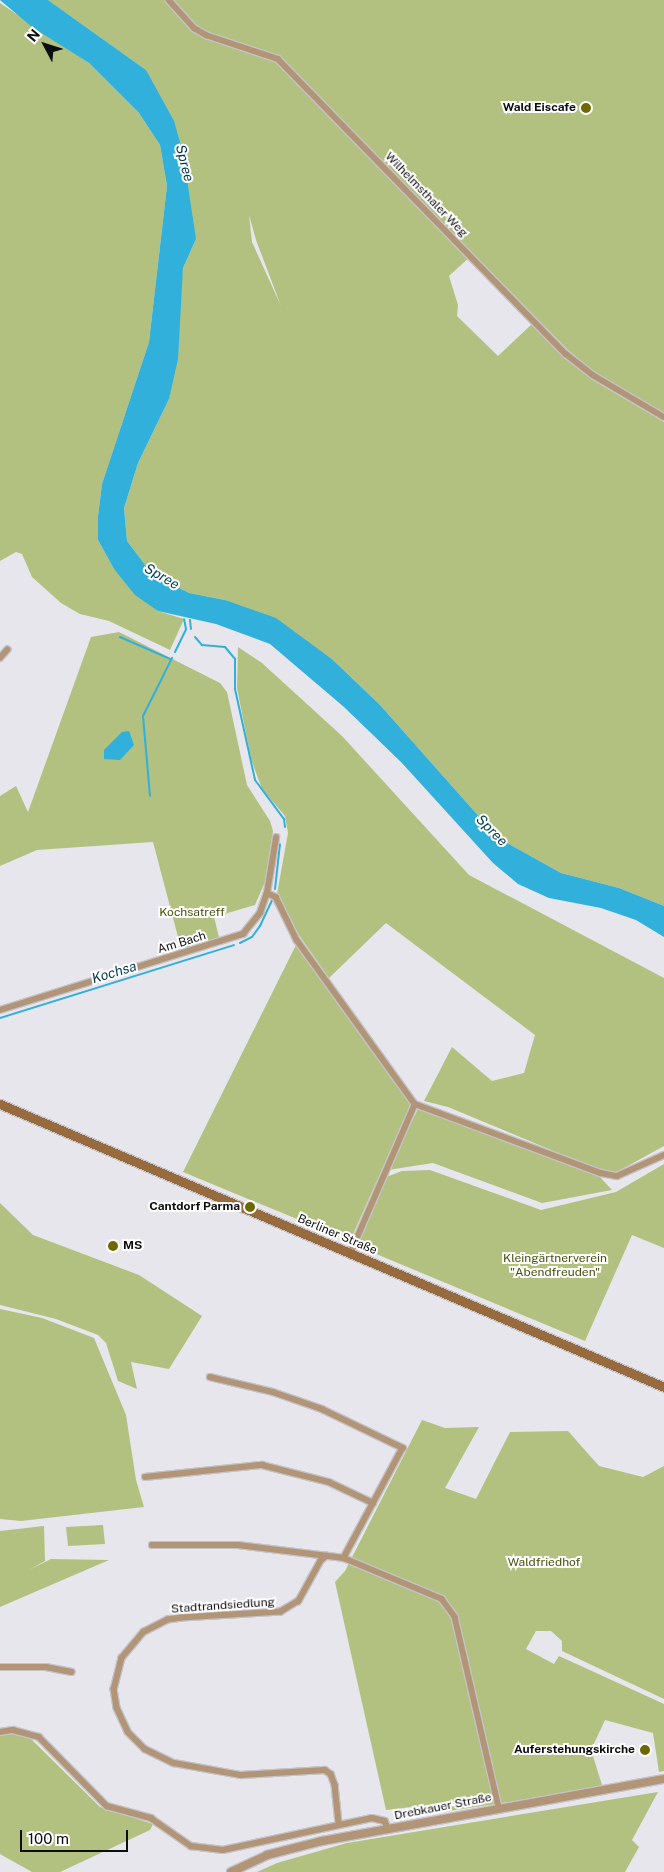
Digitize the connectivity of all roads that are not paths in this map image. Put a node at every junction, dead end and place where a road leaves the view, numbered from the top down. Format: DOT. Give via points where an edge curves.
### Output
graph roads {
  1 [pos="169,0"];
  2 [pos="664,417"];
  3 [pos="7,650"];
  4 [pos="0,658"];
  5 [pos="276,838"];
  6 [pos="267,893"];
  7 [pos="0,1010"];
  8 [pos="0,1104"];
  9 [pos="415,1104"];
  10 [pos="664,1155"];
  11 [pos="350,1254"];
  12 [pos="210,1377"];
  13 [pos="664,1387"];
  14 [pos="145,1477"];
  15 [pos="373,1503"];
  16 [pos="152,1545"];
  17 [pos="327,1556"];
  18 [pos="344,1558"];
  19 [pos="0,1667"];
  20 [pos="72,1672"];
  21 [pos="0,1732"];
  22 [pos="664,1779"];
  23 [pos="499,1808"];
  24 [pos="339,1824"];
  25 [pos="388,1828"];
  26 [pos="231,1872"];
  1 -- 2 [label="street, Wilhelmsthaler Weg" via="183,18 206,35 278,59 566,354"];
  3 -- 4 [label="street"];
  5 -- 6 [label="street, Am Bach"];
  6 -- 7 [label="street, Am Bach" via="254,921 236,937"];
  6 -- 9 [label="street" via="276,897 297,940"];
  8 -- 11 [label="main road, Berliner Straße"];
  9 -- 10 [label="street" via="601,1173 616,1176"];
  9 -- 11 [label="street"];
  11 -- 13 [label="main road, Berliner Straße"];
  12 -- 15 [label="street" via="273,1392 322,1409 403,1448"];
  14 -- 15 [label="street" via="262,1465 329,1482"];
  15 -- 18 [label="street"];
  16 -- 17 [label="street" via="238,1545"];
  17 -- 18 [label="street"];
  17 -- 24 [label="street, Stadtrandsiedlung" via="321,1560 299,1601 281,1612 168,1620 144,1632 122,1658 115,1681 115,1698 123,1725 135,1741 156,1756 174,1763 241,1774 325,1770 331,1774 335,1785"];
  18 -- 23 [label="street" via="398,1578 448,1605 457,1627"];
  19 -- 20 [label="street" via="46,1667"];
  21 -- 24 [label="street" via="13,1730 39,1737 107,1806 151,1818 191,1846 223,1850"];
  22 -- 23 [label="street, Drebkauer Straße"];
  23 -- 25 [label="street, Drebkauer Straße"];
  24 -- 25 [label="street" via="378,1818 386,1822"];
  25 -- 26 [label="street, Drebkauer Straße" via="267,1855"];
}
